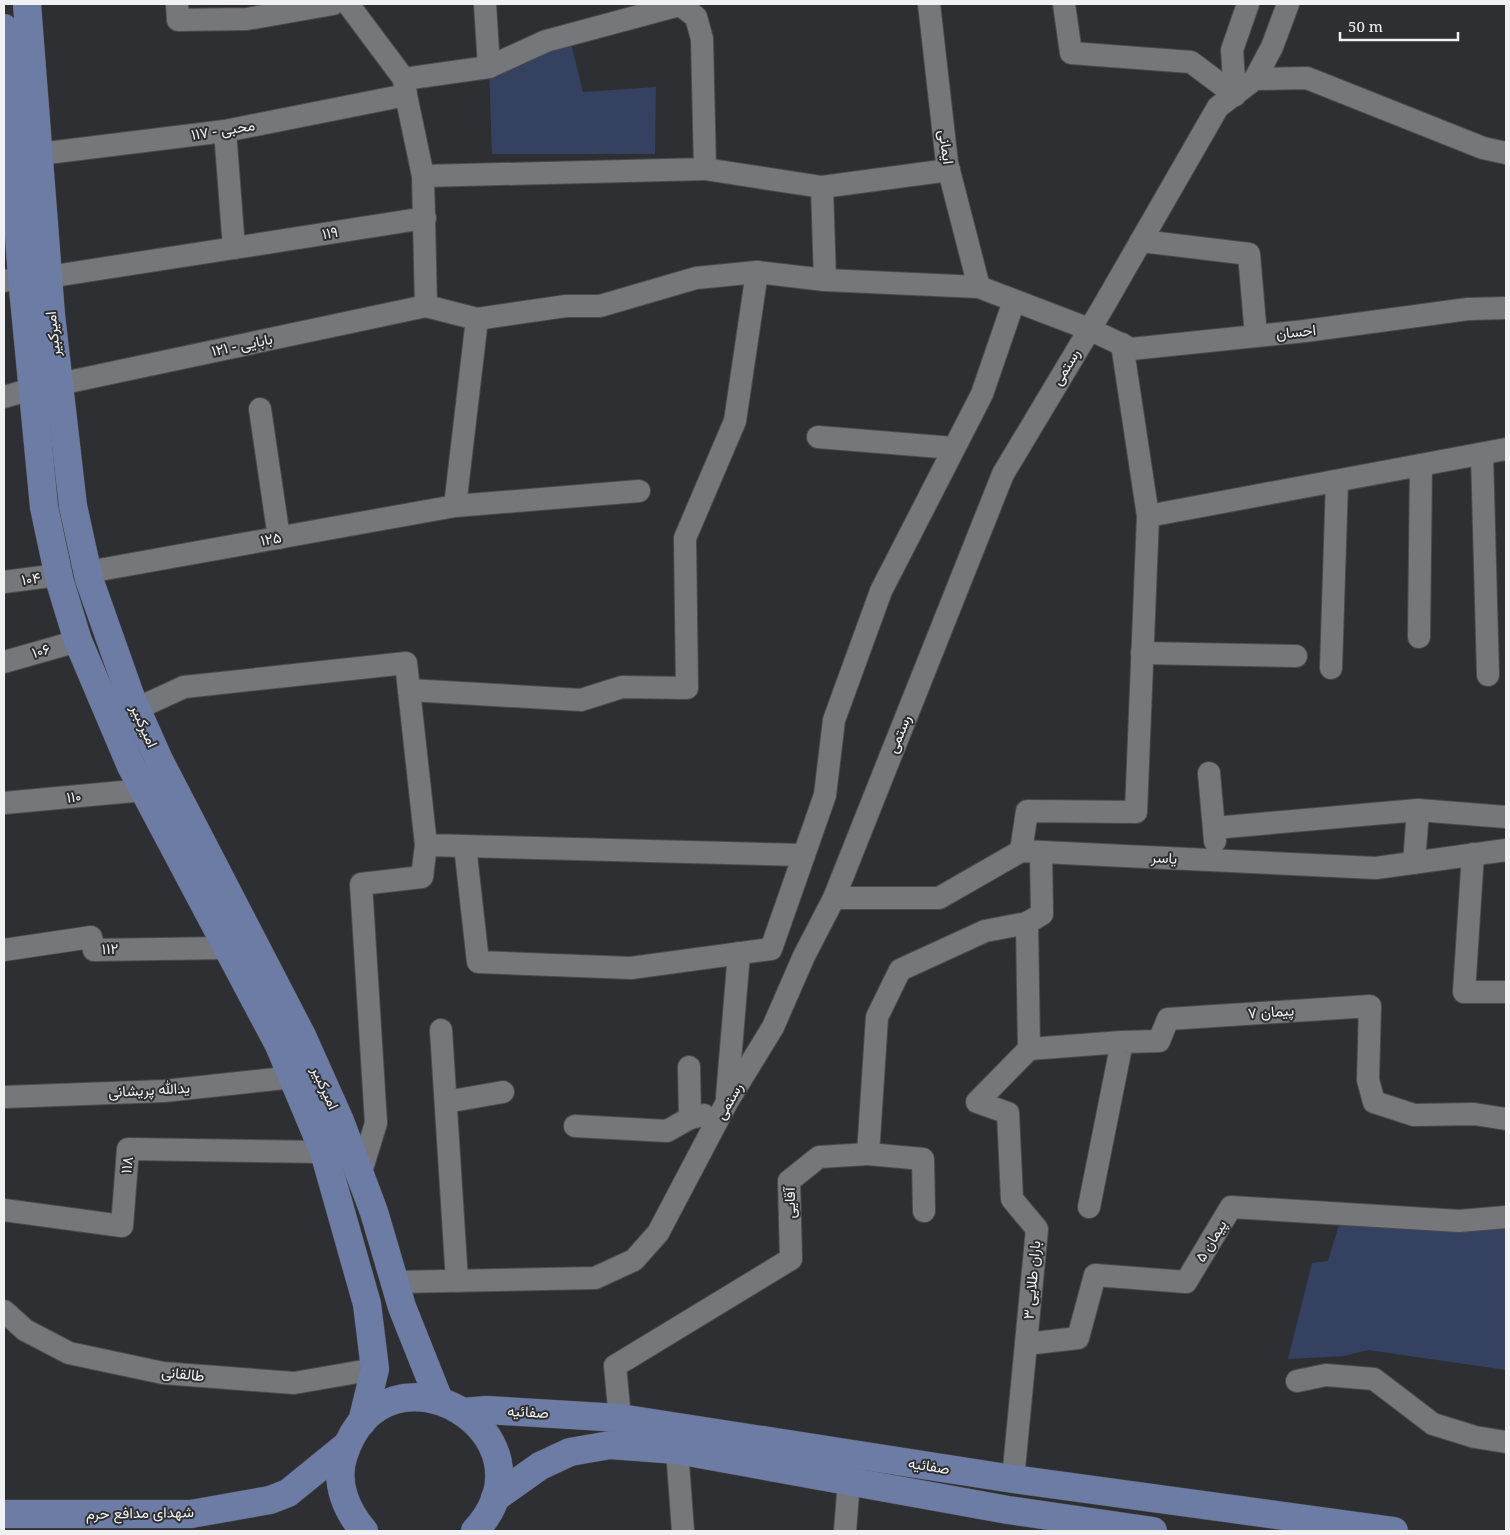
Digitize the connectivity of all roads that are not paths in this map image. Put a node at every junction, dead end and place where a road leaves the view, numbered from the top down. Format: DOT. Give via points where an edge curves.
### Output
graph roads {
  1 [pos="27,4"];
  2 [pos="178,4"];
  3 [pos="333,4"];
  4 [pos="348,4"];
  5 [pos="486,4"];
  6 [pos="680,4"];
  7 [pos="929,4"];
  8 [pos="1064,4"];
  9 [pos="1248,4"];
  10 [pos="1288,4"];
  11 [pos="4,28"];
  12 [pos="489,68"];
  13 [pos="1256,79"];
  14 [pos="405,87"];
  15 [pos="1235,95"];
  16 [pos="225,131"];
  17 [pos="1506,153"];
  18 [pos="38,154"];
  19 [pos="705,169"];
  20 [pos="949,170"];
  21 [pos="423,176"];
  22 [pos="822,187"];
  23 [pos="425,218"];
  24 [pos="1141,241"];
  25 [pos="234,248"];
  26 [pos="757,272"];
  27 [pos="25,279"];
  28 [pos="825,280"];
  29 [pos="979,287"];
  30 [pos="1014,301"];
  31 [pos="426,306"];
  32 [pos="1506,308"];
  33 [pos="477,319"];
  34 [pos="1089,329"];
  35 [pos="1256,336"];
  36 [pos="1122,344"];
  37 [pos="59,384"];
  38 [pos="32,389"];
  39 [pos="4,397"];
  40 [pos="260,409"];
  41 [pos="818,437"];
  42 [pos="953,448"];
  43 [pos="1506,449"];
  44 [pos="1482,454"];
  45 [pos="1421,465"];
  46 [pos="1337,481"];
  47 [pos="640,492"];
  48 [pos="454,506"];
  49 [pos="1148,516"];
  50 [pos="279,538"];
  51 [pos="88,572"];
  52 [pos="58,575"];
  53 [pos="4,582"];
  54 [pos="1419,636"];
  55 [pos="78,641"];
  56 [pos="1142,653"];
  57 [pos="1296,656"];
  58 [pos="4,662"];
  59 [pos="1331,668"];
  60 [pos="1488,675"];
  61 [pos="409,690"];
  62 [pos="136,709"];
  63 [pos="1209,772"];
  64 [pos="144,790"];
  65 [pos="4,803"];
  66 [pos="1418,810"];
  67 [pos="1506,817"];
  68 [pos="1214,828"];
  69 [pos="426,845"];
  70 [pos="465,846"];
  71 [pos="1506,850"];
  72 [pos="1031,852"];
  73 [pos="1473,854"];
  74 [pos="804,855"];
  75 [pos="1217,860"];
  76 [pos="1414,863"];
  77 [pos="834,898"];
  78 [pos="238,911"];
  79 [pos="1027,923"];
  80 [pos="221,936"];
  81 [pos="4,950"];
  82 [pos="739,953"];
  83 [pos="1506,992"];
  84 [pos="441,1030"];
  85 [pos="1122,1042"];
  86 [pos="1029,1049"];
  87 [pos="689,1067"];
  88 [pos="294,1077"];
  89 [pos="503,1092"];
  90 [pos="4,1097"];
  91 [pos="446,1102"];
  92 [pos="725,1107"];
  93 [pos="690,1118"];
  94 [pos="1506,1119"];
  95 [pos="575,1126"];
  96 [pos="324,1152"];
  97 [pos="868,1154"];
  98 [pos="360,1175"];
  99 [pos="1088,1207"];
  100 [pos="4,1210"];
  101 [pos="924,1210"];
  102 [pos="1506,1218"];
  103 [pos="457,1281"];
  104 [pos="395,1282"];
  105 [pos="4,1311"];
  106 [pos="1026,1344"];
  107 [pos="375,1369"];
  108 [pos="1297,1381"];
  109 [pos="439,1400"];
  110 [pos="463,1412"];
  111 [pos="620,1418"];
  112 [pos="362,1422"];
  113 [pos="1506,1442"];
  114 [pos="347,1445"];
  115 [pos="677,1450"];
  116 [pos="1013,1479"];
  117 [pos="849,1481"];
  118 [pos="495,1498"];
  119 [pos="4,1514"];
  120 [pos="194,1522"];
  121 [pos="1063,1525"];
  122 [pos="364,1531"];
  123 [pos="475,1531"];
  124 [pos="684,1531"];
  125 [pos="845,1531"];
  126 [pos="1153,1531"];
  127 [pos="1394,1531"];
  1 -- 18 [label="main road, امیرکبیر"];
  2 -- 3 [label="street" via="178,20 246,19"];
  4 -- 14 [label="street"];
  5 -- 12 [label="street"];
  6 -- 12 [label="street, محبی - ۱۱۷" via="546,41"];
  6 -- 19 [label="street" via="696,17 702,39"];
  7 -- 20 [label="street, ایمانی"];
  8 -- 15 [label="street" via="1071,53 1191,62"];
  9 -- 15 [label="street" via="1232,50"];
  10 -- 13 [label="street, رستمی"];
  11 -- 27 [label="main road, امیرکبیر"];
  12 -- 14 [label="street, محبی - ۱۱۷"];
  13 -- 15 [label="street, رستمی"];
  13 -- 17 [label="street" via="1307,78 1483,148"];
  14 -- 16 [label="street, محبی - ۱۱۷"];
  14 -- 21 [label="street"];
  15 -- 24 [label="street, رستمی" via="1218,107"];
  16 -- 18 [label="street, محبی - ۱۱۷"];
  16 -- 25 [label="street"];
  18 -- 27 [label="main road, امیرکبیر"];
  19 -- 21 [label="street"];
  19 -- 22 [label="street"];
  20 -- 22 [label="street"];
  20 -- 29 [label="street, ایمانی"];
  21 -- 23 [label="street"];
  22 -- 28 [label="street"];
  23 -- 25 [label="street, ۱۱۹"];
  23 -- 31 [label="street"];
  24 -- 34 [label="street, رستمی"];
  24 -- 35 [label="street" via="1249,254"];
  25 -- 27 [label="street, ۱۱۹"];
  26 -- 28 [label="street, احسان"];
  26 -- 33 [label="street, احسان" via="696,278 600,306 566,306"];
  26 -- 61 [label="street" via="735,421 685,538 687,688 622,687 581,700"];
  27 -- 37 [label="main road, امیرکبیر"];
  27 -- 38 [label="main road, امیرکبیر"];
  28 -- 29 [label="street, احسان"];
  29 -- 30 [label="street, احسان"];
  30 -- 34 [label="street, احسان"];
  30 -- 42 [label="street" via="982,394"];
  31 -- 33 [label="street"];
  31 -- 37 [label="street, بابایی - ۱۲۱"];
  32 -- 35 [label="street, احسان" via="1468,309"];
  33 -- 48 [label="street"];
  34 -- 36 [label="street, احسان"];
  34 -- 77 [label="street, رستمی" via="1003,474"];
  35 -- 36 [label="street, احسان" via="1131,349"];
  36 -- 49 [label="street"];
  37 -- 51 [label="main road, امیرکبیر" via="73,506"];
  38 -- 39 [label="street"];
  38 -- 52 [label="main road, امیرکبیر" via="44,507"];
  40 -- 50 [label="street"];
  41 -- 42 [label="street"];
  42 -- 74 [label="street" via="881,591 834,720 825,795"];
  43 -- 44 [label="street"];
  44 -- 45 [label="street"];
  44 -- 60 [label="street"];
  45 -- 46 [label="street"];
  45 -- 54 [label="street"];
  46 -- 49 [label="street"];
  46 -- 59 [label="street"];
  47 -- 48 [label="street, ۱۲۵"];
  48 -- 50 [label="street, ۱۲۵"];
  49 -- 56 [label="street"];
  50 -- 51 [label="street, ۱۲۵"];
  51 -- 62 [label="main road, امیرکبیر" via="108,639"];
  52 -- 53 [label="street, ۱۰۴"];
  52 -- 55 [label="main road, امیرکبیر"];
  55 -- 58 [label="street, ۱۰۶"];
  55 -- 64 [label="main road, امیرکبیر"];
  56 -- 57 [label="street"];
  56 -- 72 [label="street" via="1136,812 1027,811"];
  61 -- 62 [label="street" via="406,663 184,687"];
  61 -- 69 [label="street"];
  62 -- 78 [label="main road, امیرکبیر"];
  63 -- 68 [label="street"];
  64 -- 65 [label="street, ۱۱۰"];
  64 -- 80 [label="main road, امیرکبیر"];
  66 -- 67 [label="street"];
  66 -- 68 [label="street"];
  66 -- 76 [label="street"];
  68 -- 75 [label="street"];
  69 -- 70 [label="street"];
  69 -- 98 [label="street" via="422,876 361,884 376,1122"];
  70 -- 74 [label="street"];
  70 -- 82 [label="street" via="478,962 631,968"];
  71 -- 73 [label="street, یاسر"];
  72 -- 75 [label="street, یاسر"];
  72 -- 77 [label="street" via="938,898"];
  72 -- 79 [label="street" via="1042,914"];
  73 -- 76 [label="street, یاسر"];
  73 -- 83 [label="street" via="1464,992"];
  74 -- 82 [label="street" via="771,949"];
  75 -- 76 [label="street, یاسر" via="1376,868"];
  77 -- 92 [label="street, رستمی" via="773,1027"];
  78 -- 80 [label="main road"];
  78 -- 98 [label="main road, امیرکبیر" via="302,1036"];
  79 -- 86 [label="street"];
  79 -- 97 [label="street" via="985,931 900,970 877,1017"];
  80 -- 81 [label="street, ۱۱۲" via="94,950 91,937"];
  80 -- 88 [label="main road, امیرکبیر"];
  82 -- 92 [label="street"];
  84 -- 91 [label="street"];
  85 -- 86 [label="street"];
  85 -- 94 [label="street, پیمان ۷" via="1159,1041 1168,1019 1370,1006 1368,1080 1374,1102 1414,1115 1474,1114"];
  85 -- 99 [label="street"];
  86 -- 106 [label="street, باران طلایی ۳" via="978,1102 1008,1113 1012,1199 1037,1229"];
  87 -- 93 [label="street"];
  88 -- 90 [label="street, یدالله پریشانی" via="164,1091"];
  88 -- 96 [label="main road, امیرکبیر"];
  89 -- 91 [label="street"];
  91 -- 103 [label="street"];
  92 -- 93 [label="street"];
  92 -- 103 [label="street, رستمی" via="658,1233 634,1260 595,1278"];
  93 -- 95 [label="street" via="667,1132"];
  96 -- 100 [label="street, ۱۱۸" via="128,1149 122,1226"];
  96 -- 107 [label="main road, امیرکبیر" via="367,1304"];
  97 -- 101 [label="street" via="923,1158"];
  97 -- 111 [label="street, آقایی" via="819,1157 788,1181 791,1259 615,1366"];
  98 -- 104 [label="main road, امیرکبیر"];
  102 -- 106 [label="street, پیمان ۵" via="1459,1221 1231,1207 1186,1282 1095,1276 1078,1338"];
  103 -- 104 [label="street, رستمی"];
  104 -- 109 [label="main road, امیرکبیر"];
  105 -- 107 [label="street, طالقانی" via="25,1330 69,1353 163,1373 294,1383"];
  106 -- 116 [label="street, باران طلایی ۳"];
  107 -- 112 [label="main road, امیرکبیر"];
  108 -- 113 [label="street" via="1326,1375 1374,1379 1433,1424 1475,1437"];
  109 -- 110 [label="main road"];
  109 -- 112 [label="main road" via="425,1397 397,1400"];
  110 -- 111 [label="main road, صفائیه" via="487,1410"];
  110 -- 118 [label="main road" via="475,1420 491,1443 498,1470"];
  111 -- 116 [label="main road, صفائیه"];
  112 -- 114 [label="main road"];
  114 -- 120 [label="main road, شهدای مدافع حرم" via="288,1493"];
  114 -- 122 [label="main road" via="342,1458 341,1486 350,1512"];
  115 -- 117 [label="main road, صفائیه"];
  115 -- 118 [label="main road, صفائیه" via="610,1445 570,1452 540,1466"];
  115 -- 124 [label="street"];
  116 -- 127 [label="main road, صفائیه"];
  117 -- 121 [label="main road, صفائیه"];
  117 -- 125 [label="street"];
  118 -- 123 [label="main road"];
  119 -- 120 [label="main road, شهدای مدافع حرم"];
  121 -- 126 [label="main road, صفائیه"];
}
